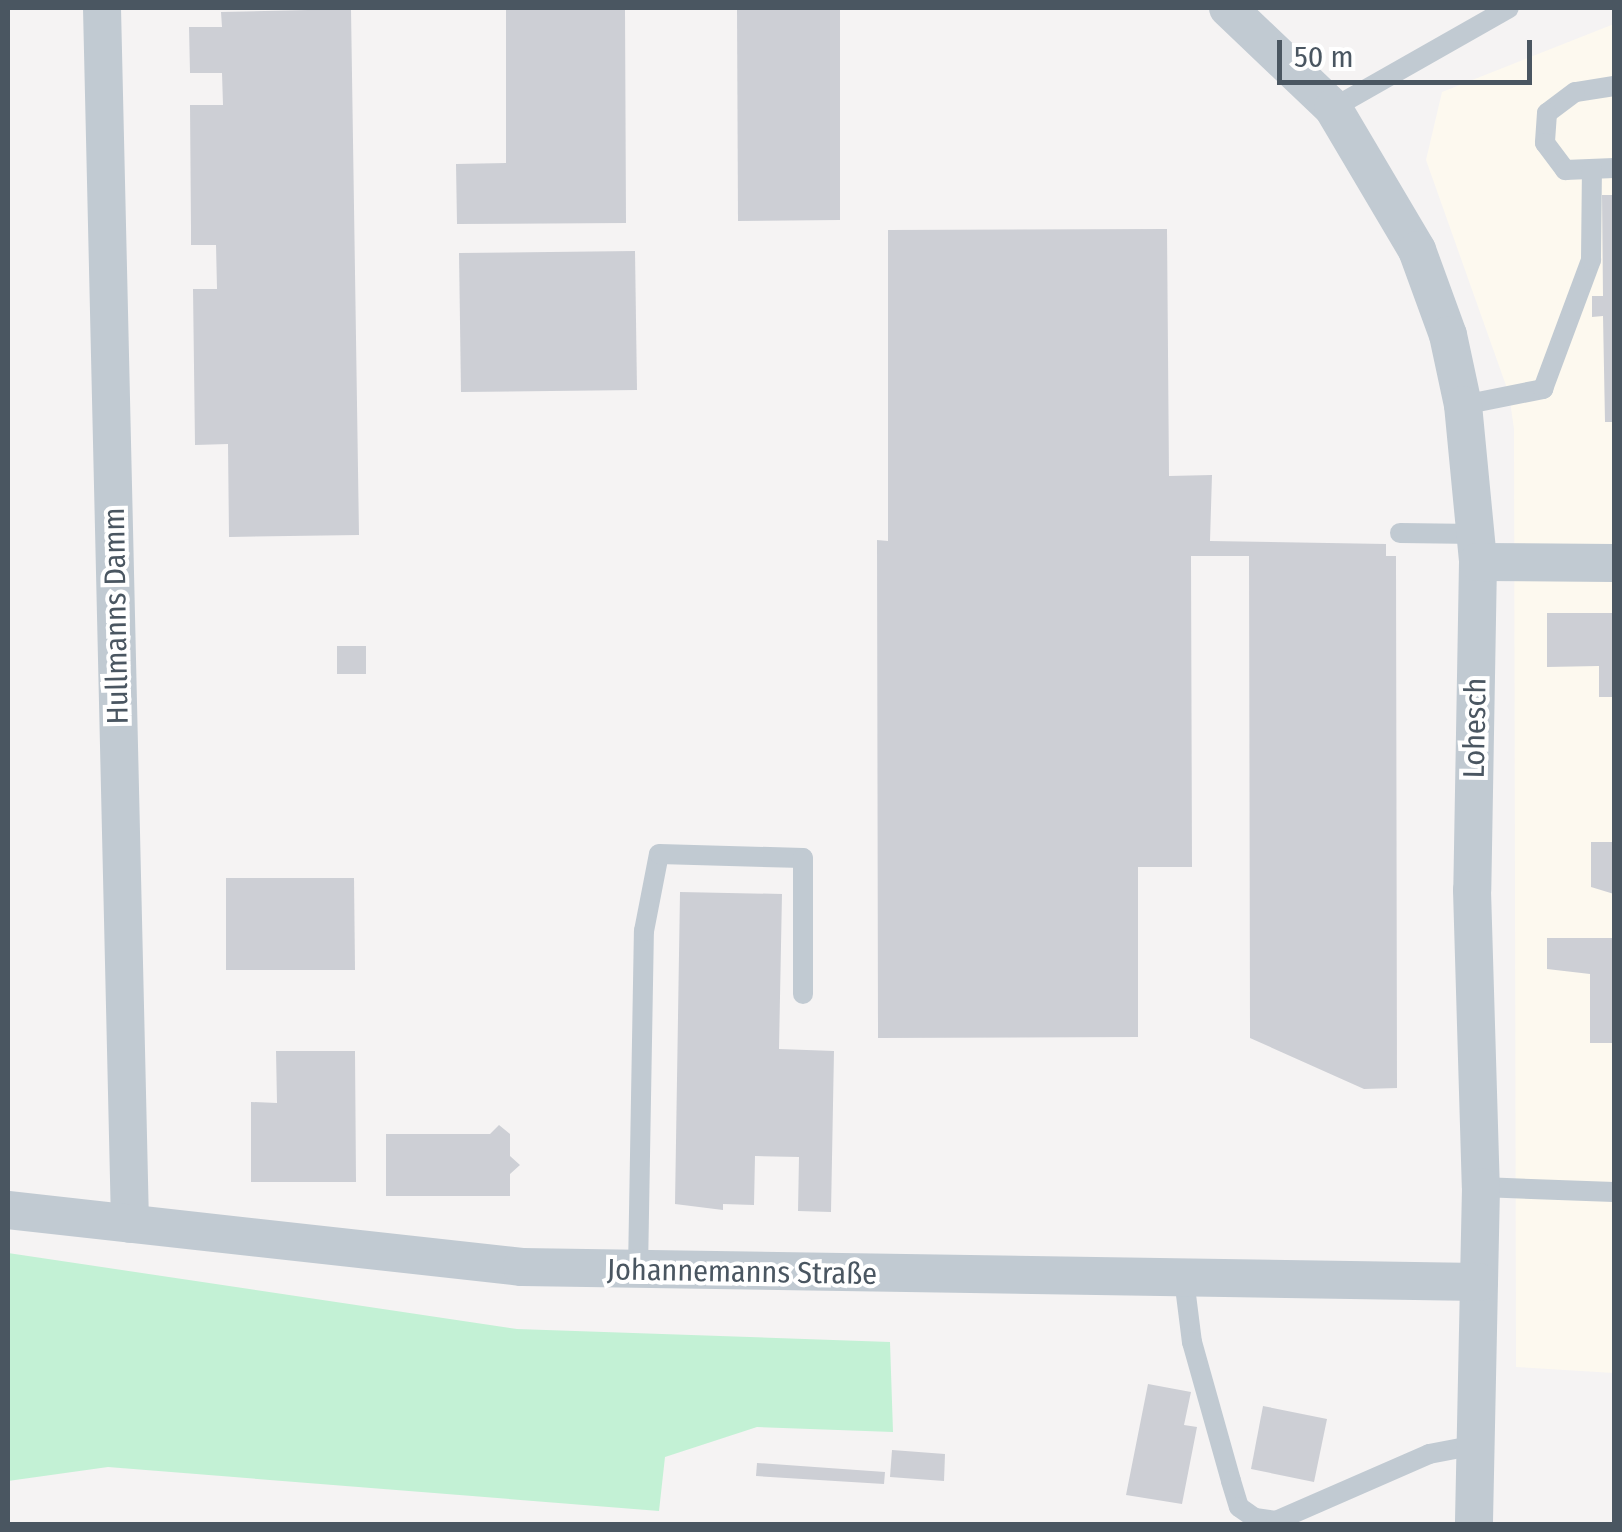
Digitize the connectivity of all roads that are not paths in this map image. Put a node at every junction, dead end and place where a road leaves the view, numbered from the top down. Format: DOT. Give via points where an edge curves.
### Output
graph roads {
  1 [pos="102,8"];
  2 [pos="1228,8"];
  3 [pos="1509,8"];
  4 [pos="1614,86"];
  5 [pos="1333,108"];
  6 [pos="1614,168"];
  7 [pos="1592,169"];
  8 [pos="1463,405"];
  9 [pos="1400,533"];
  10 [pos="1477,548"];
  11 [pos="1614,564"];
  12 [pos="803,994"];
  13 [pos="1481,1188"];
  14 [pos="1614,1192"];
  15 [pos="8,1210"];
  16 [pos="130,1224"];
  17 [pos="638,1270"];
  18 [pos="1184,1278"];
  19 [pos="1479,1282"];
  20 [pos="1476,1445"];
  21 [pos="1474,1524"];
  1 -- 16 [label="street, Hullmanns Damm"];
  2 -- 5 [label="street, Lohesch"];
  3 -- 5 [label="lane"];
  4 -- 7 [label="lane" via="1575,92 1547,113 1545,143 1566,170"];
  5 -- 8 [label="street, Lohesch" via="1416,250 1448,335"];
  6 -- 7 [label="lane"];
  7 -- 8 [label="lane" via="1590,260 1543,389"];
  8 -- 10 [label="street, Lohesch"];
  9 -- 10 [label="lane"];
  10 -- 11 [label="street"];
  10 -- 13 [label="street, Lohesch" via="1472,890"];
  12 -- 17 [label="lane" via="804,858 658,854 644,931"];
  13 -- 14 [label="lane"];
  13 -- 19 [label="street, Lohesch"];
  15 -- 16 [label="street, Johannemanns Straße"];
  16 -- 17 [label="street, Johannemanns Straße" via="522,1267"];
  17 -- 18 [label="street, Johannemanns Straße"];
  18 -- 19 [label="street, Johannemanns Straße"];
  18 -- 20 [label="lane" via="1192,1342 1231,1481 1239,1507 1255,1518 1276,1521 1430,1454"];
  19 -- 20 [label="street, Lohesch"];
  20 -- 21 [label="street, Lohesch"];
}
